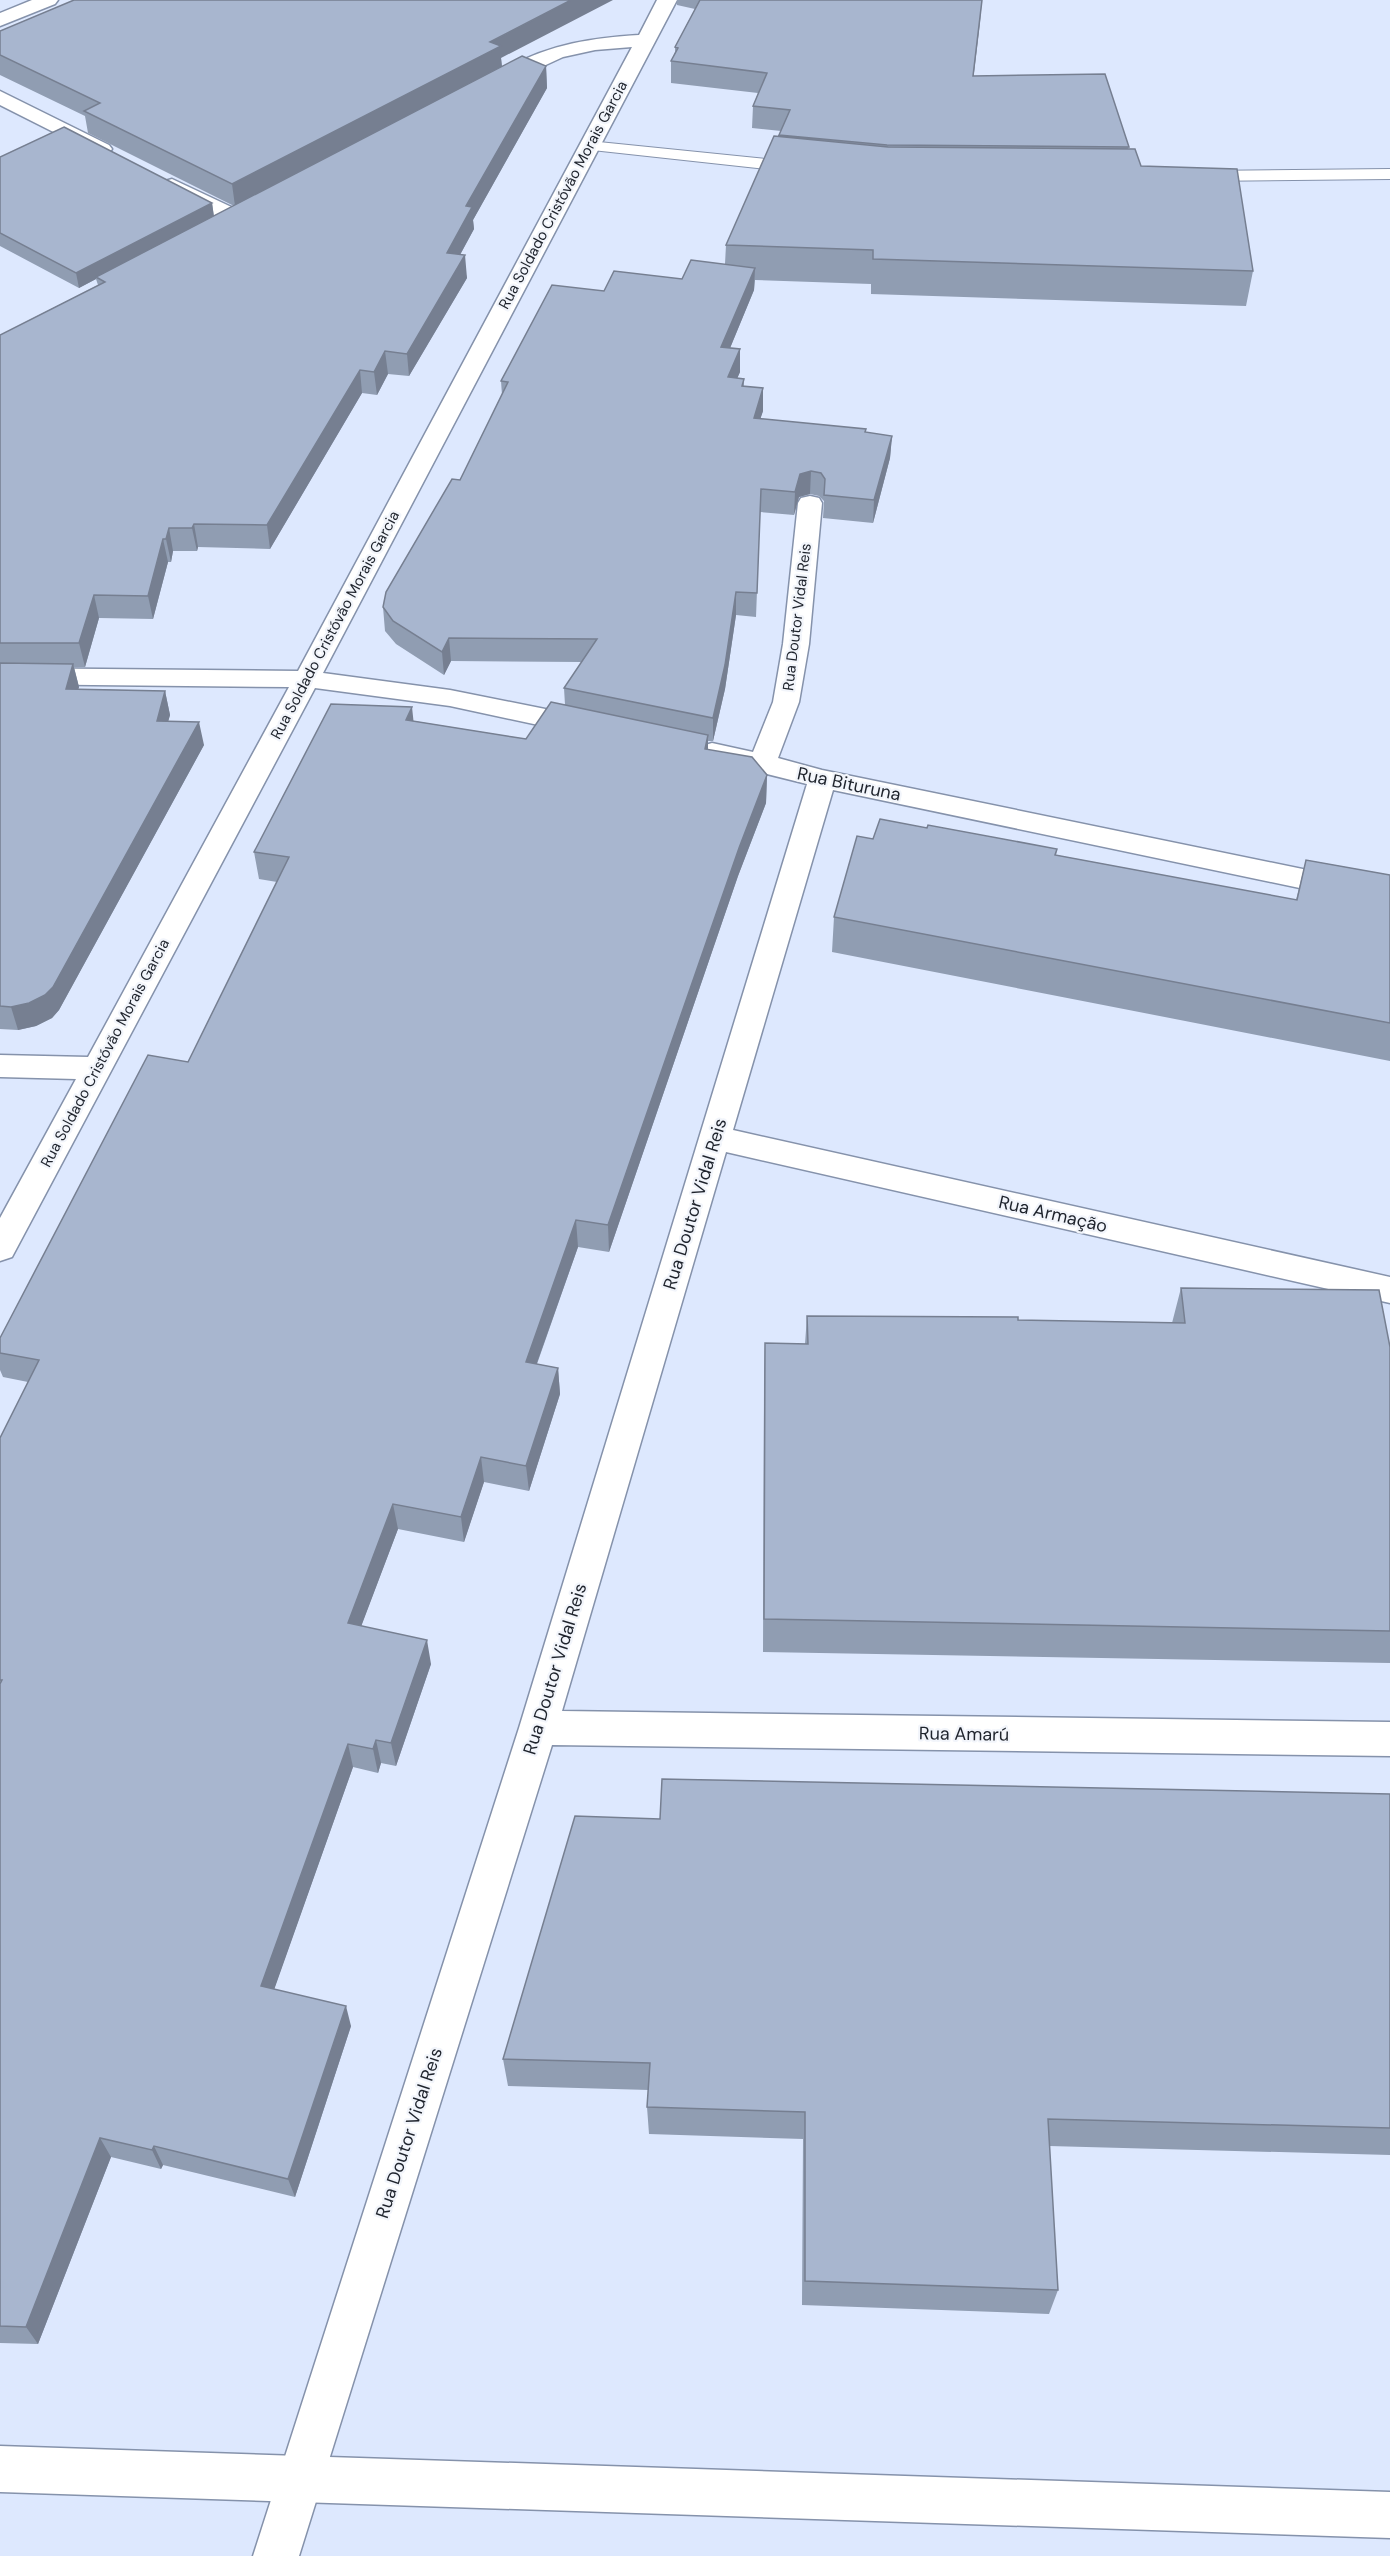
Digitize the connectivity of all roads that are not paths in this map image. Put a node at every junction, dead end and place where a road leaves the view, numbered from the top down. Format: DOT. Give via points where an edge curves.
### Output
graph roads {
  1 [pos="48,0"];
  2 [pos="667,0"];
  3 [pos="0,21"];
  4 [pos="645,40"];
  5 [pos="478,91"];
  6 [pos="0,96"];
  7 [pos="589,146"];
  8 [pos="117,157"];
  9 [pos="807,168"];
  10 [pos="1390,174"];
  11 [pos="1182,176"];
  12 [pos="159,179"];
  13 [pos="255,206"];
  14 [pos="234,217"];
  15 [pos="214,228"];
  16 [pos="810,503"];
  17 [pos="0,676"];
  18 [pos="307,679"];
  19 [pos="612,732"];
  20 [pos="681,746"];
  21 [pos="762,763"];
  22 [pos="822,779"];
  23 [pos="1390,897"];
  24 [pos="0,1066"];
  25 [pos="96,1068"];
  26 [pos="715,1138"];
  27 [pos="0,1248"];
  28 [pos="1390,1290"];
  29 [pos="538,1728"];
  30 [pos="1390,1739"];
  31 [pos="0,2469"];
  32 [pos="300,2478"];
  33 [pos="1390,2515"];
  34 [pos="276,2556"];
  1 -- 3 [label="street"];
  2 -- 4 [label="street, Rua Soldado Cristóvão Morais Garcia"];
  4 -- 5 [label="street" via="565,50"];
  4 -- 7 [label="street, Rua Soldado Cristóvão Morais Garcia"];
  6 -- 8 [label="street"];
  7 -- 9 [label="lane"];
  7 -- 18 [label="street, Rua Soldado Cristóvão Morais Garcia"];
  10 -- 11 [label="lane"];
  12 -- 14 [label="street"];
  13 -- 14 [label="street"];
  14 -- 15 [label="street"];
  16 -- 21 [label="street, Rua Doutor Vidal Reis" via="786,702"];
  17 -- 18 [label="street"];
  18 -- 19 [label="street" via="450,699"];
  18 -- 25 [label="street, Rua Soldado Cristóvão Morais Garcia"];
  20 -- 21 [label="street, Rua Bituruna"];
  21 -- 22 [label="street, Rua Bituruna"];
  22 -- 23 [label="street, Rua Bituruna"];
  22 -- 26 [label="street, Rua Doutor Vidal Reis"];
  24 -- 25 [label="street"];
  25 -- 27 [label="street, Rua Soldado Cristóvão Morais Garcia"];
  26 -- 28 [label="street, Rua Armação"];
  26 -- 29 [label="street, Rua Doutor Vidal Reis"];
  29 -- 30 [label="street, Rua Amarú"];
  29 -- 32 [label="street, Rua Doutor Vidal Reis"];
  31 -- 32 [label="street"];
  32 -- 33 [label="street"];
  32 -- 34 [label="street, Rua Doutor Vidal Reis"];
}
